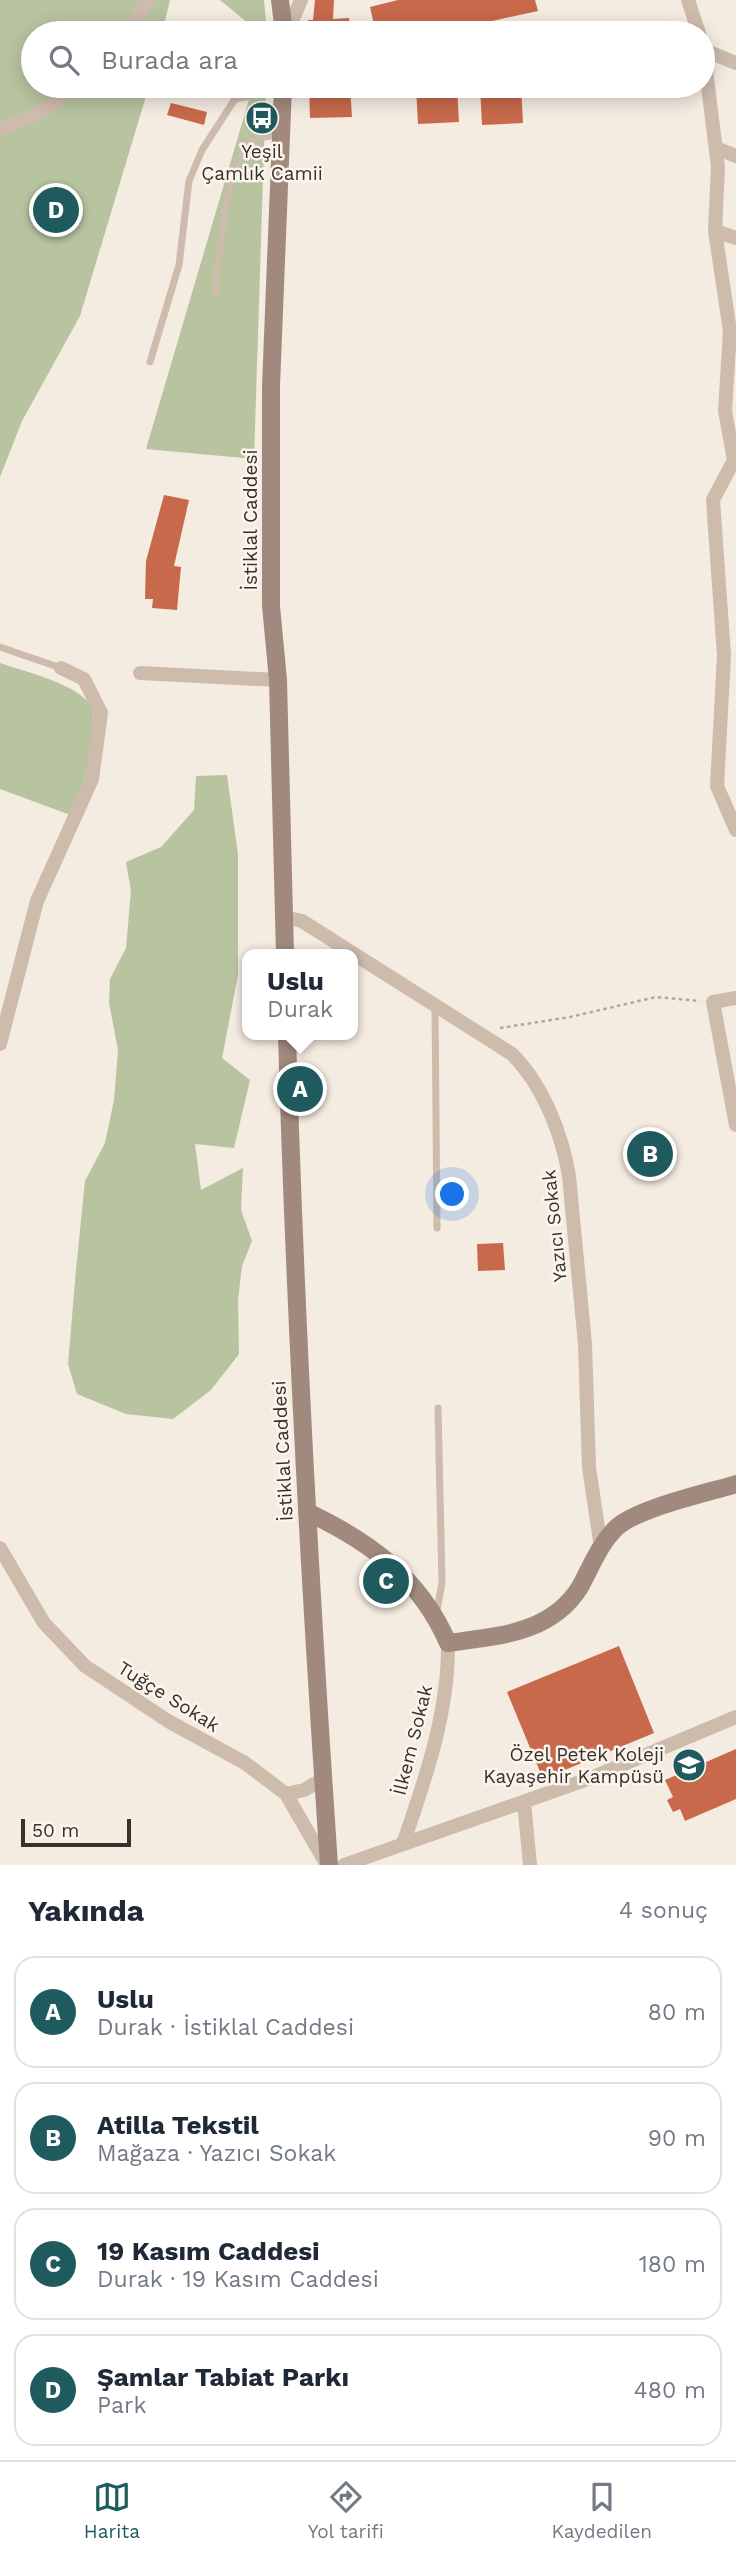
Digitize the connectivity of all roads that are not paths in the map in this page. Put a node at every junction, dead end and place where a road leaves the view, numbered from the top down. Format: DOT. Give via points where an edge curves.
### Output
graph roads {
  1 [pos="148,0"];
  2 [pos="281,0"];
  3 [pos="301,0"];
  4 [pos="688,0"];
  5 [pos="133,21"];
  6 [pos="284,21"];
  7 [pos="291,21"];
  8 [pos="695,21"];
  9 [pos="715,53"];
  10 [pos="736,63"];
  11 [pos="60,98"];
  12 [pos="239,98"];
  13 [pos="283,98"];
  14 [pos="710,98"];
  15 [pos="235,99"];
  16 [pos="0,129"];
  17 [pos="281,134"];
  18 [pos="716,148"];
  19 [pos="736,156"];
  20 [pos="715,232"];
  21 [pos="736,238"];
  22 [pos="215,292"];
  23 [pos="150,362"];
  24 [pos="0,647"];
  25 [pos="61,668"];
  26 [pos="140,673"];
  27 [pos="278,680"];
  28 [pos="736,830"];
  29 [pos="284,917"];
  30 [pos="285,949"];
  31 [pos="346,949"];
  32 [pos="358,956"];
  33 [pos="736,998"];
  34 [pos="435,1005"];
  35 [pos="287,1040"];
  36 [pos="0,1044"];
  37 [pos="736,1125"];
  38 [pos="437,1228"];
  39 [pos="438,1408"];
  40 [pos="736,1484"];
  41 [pos="307,1512"];
  42 [pos="0,1548"];
  43 [pos="601,1548"];
  44 [pos="435,1615"];
  45 [pos="448,1643"];
  46 [pos="736,1717"];
  47 [pos="323,1779"];
  48 [pos="286,1794"];
  49 [pos="524,1802"];
  50 [pos="403,1844"];
  51 [pos="328,1865"];
  52 [pos="344,1865"];
  53 [pos="530,1865"];
  1 -- 5 [label="street"];
  2 -- 6 [label="main road"];
  3 -- 7 [label="street"];
  4 -- 8 [label="street"];
  9 -- 10 [label="street"];
  11 -- 16 [label="street" via="39,113"];
  12 -- 15 [label="lane"];
  13 -- 17 [label="main road, İstiklal Caddesi"];
  14 -- 18 [label="street"];
  15 -- 23 [label="lane" via="202,149 189,181 179,265"];
  17 -- 22 [label="lane" via="252,141 243,151 230,184"];
  17 -- 27 [label="main road, İstiklal Caddesi" via="271,386 271,607"];
  18 -- 19 [label="street"];
  18 -- 20 [label="street"];
  20 -- 21 [label="street"];
  20 -- 28 [label="street" via="730,331 725,411 734,460 713,500 724,655 717,786"];
  24 -- 25 [label="lane"];
  25 -- 36 [label="street" via="84,679 101,713 92,779 37,901"];
  26 -- 27 [label="street"];
  27 -- 29 [label="main road, İstiklal Caddesi"];
  29 -- 30 [label="main road, İstiklal Caddesi"];
  29 -- 31 [label="street, Yazıcı Sokak" via="302,921"];
  32 -- 34 [label="street, Yazıcı Sokak"];
  33 -- 37 [label="street" via="713,1002"];
  34 -- 38 [label="lane"];
  34 -- 43 [label="street, Yazıcı Sokak" via="512,1054 528,1070 565,1150 585,1344 589,1467"];
  35 -- 41 [label="main road, İstiklal Caddesi"];
  39 -- 44 [label="lane" via="442,1583"];
  40 -- 43 [label="main road" via="638,1515 617,1527"];
  41 -- 44 [label="main road" via="368,1544 398,1568"];
  41 -- 47 [label="main road, İstiklal Caddesi"];
  42 -- 48 [label="street, Tuğçe Sokak" via="44,1623 85,1665 168,1721 245,1763"];
  43 -- 45 [label="main road" via="580,1587 547,1621 515,1632"];
  44 -- 45 [label="main road"];
  45 -- 50 [label="street, İlkem Sokak" via="438,1730"];
  46 -- 49 [label="street"];
  47 -- 48 [label="street"];
  47 -- 51 [label="main road, İstiklal Caddesi"];
  48 -- 51 [label="street, Tuğçe Sokak"];
  49 -- 50 [label="street"];
  49 -- 53 [label="street"];
  50 -- 52 [label="street"];
}
